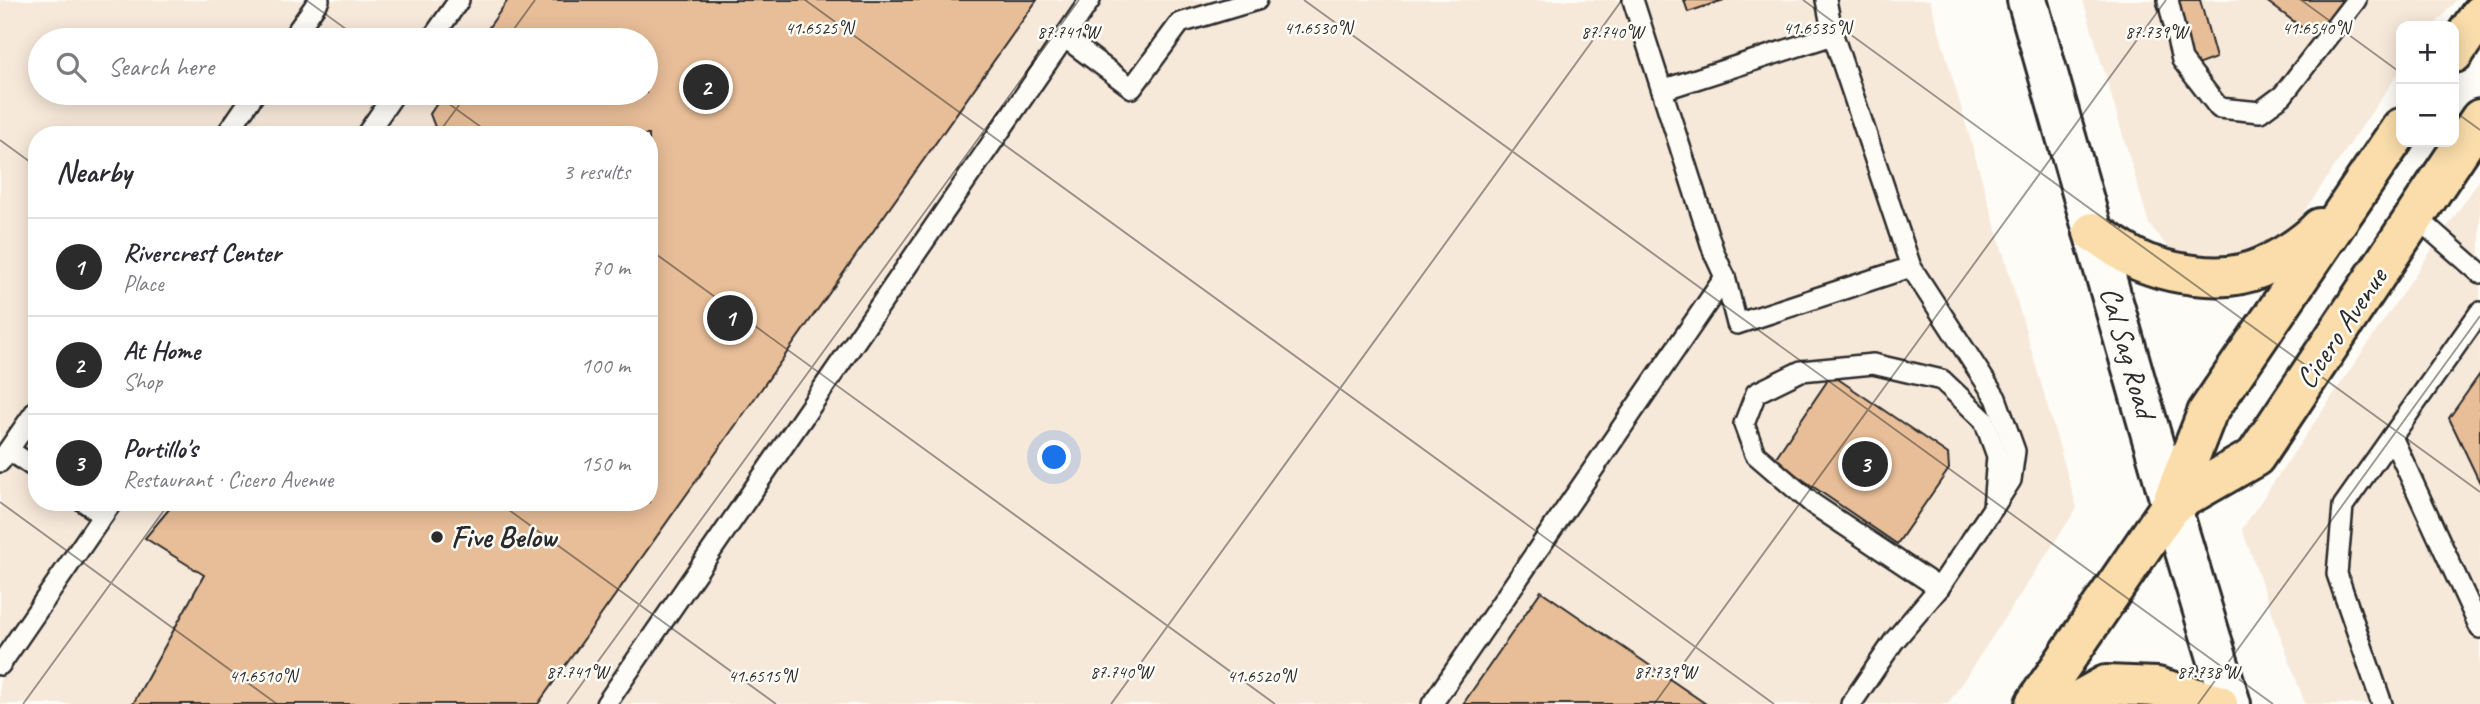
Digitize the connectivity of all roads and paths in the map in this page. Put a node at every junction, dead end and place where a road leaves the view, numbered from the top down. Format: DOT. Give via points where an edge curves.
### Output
graph roads {
  1 [pos="319,0"];
  2 [pos="459,0"];
  3 [pos="1090,0"];
  4 [pos="1257,0"];
  5 [pos="1633,0"];
  6 [pos="1826,0"];
  7 [pos="2027,0"];
  8 [pos="2168,0"];
  9 [pos="2356,0"];
  10 [pos="2480,15"];
  11 [pos="299,28"];
  12 [pos="439,28"];
  13 [pos="1833,34"];
  14 [pos="1064,37"];
  15 [pos="2459,45"];
  16 [pos="1662,90"];
  17 [pos="247,105"];
  18 [pos="387,105"];
  19 [pos="2480,119"];
  20 [pos="232,126"];
  21 [pos="372,126"];
  22 [pos="2396,135"];
  23 [pos="2369,174"];
  24 [pos="2415,216"];
  25 [pos="2093,232"];
  26 [pos="1911,267"];
  27 [pos="2480,274"];
  28 [pos="1725,277"];
  29 [pos="2480,312"];
  30 [pos="28,422"];
  31 [pos="2392,437"];
  32 [pos="4,456"];
  33 [pos="28,465"];
  34 [pos="2171,505"];
  35 [pos="1993,508"];
  36 [pos="107,511"];
  37 [pos="1939,588"];
  38 [pos="2480,628"];
  39 [pos="0,665"];
  40 [pos="606,704"];
  41 [pos="1432,704"];
  42 [pos="1851,704"];
  43 [pos="2035,704"];
  44 [pos="2073,704"];
  45 [pos="2218,704"];
  46 [pos="2231,704"];
  47 [pos="2382,704"];
  1 -- 11 [label="lane"];
  2 -- 12 [label="lane"];
  3 -- 14 [label="lane"];
  4 -- 14 [label="lane" via="1180,23 1132,88"];
  5 -- 16 [label="lane"];
  6 -- 13 [label="lane"];
  7 -- 25 [label="main road, Cal Sag Road"];
  8 -- 9 [label="lane" via="2182,60 2219,108 2260,112 2283,95"];
  10 -- 15 [label="main road"];
  13 -- 16 [label="lane"];
  13 -- 26 [label="lane"];
  14 -- 40 [label="lane"];
  16 -- 28 [label="lane"];
  17 -- 20 [label="lane"];
  18 -- 21 [label="lane"];
  19 -- 24 [label="main road, Cicero Avenue"];
  22 -- 23 [label="main road, Cicero Avenue"];
  23 -- 25 [label="main road" via="2307,241 2242,274 2203,276 2149,265"];
  23 -- 34 [label="main road, Cicero Avenue" via="2207,413"];
  24 -- 27 [label="lane"];
  24 -- 34 [label="main road, Cicero Avenue" via="2255,457"];
  25 -- 34 [label="main road, Cal Sag Road"];
  26 -- 28 [label="lane" via="1737,324"];
  26 -- 35 [label="lane" via="1996,398 2015,451 2011,480"];
  28 -- 41 [label="lane"];
  29 -- 31 [label="lane"];
  30 -- 32 [label="lane"];
  31 -- 38 [label="lane"];
  31 -- 47 [label="lane" via="2343,506 2337,574"];
  32 -- 33 [label="lane"];
  34 -- 43 [label="main road, Cicero Avenue"];
  34 -- 46 [label="main road, Cal Sag Road"];
  35 -- 37 [label="lane"];
  35 -- 37 [label="lane" via="1997,456 1984,420 1942,380 1872,364 1801,371 1756,393 1744,424 1755,454 1813,504"];
  36 -- 39 [label="lane"];
  37 -- 42 [label="lane" via="1894,641"];
  44 -- 45 [label="main road" via="2106,684 2157,687"];
}
